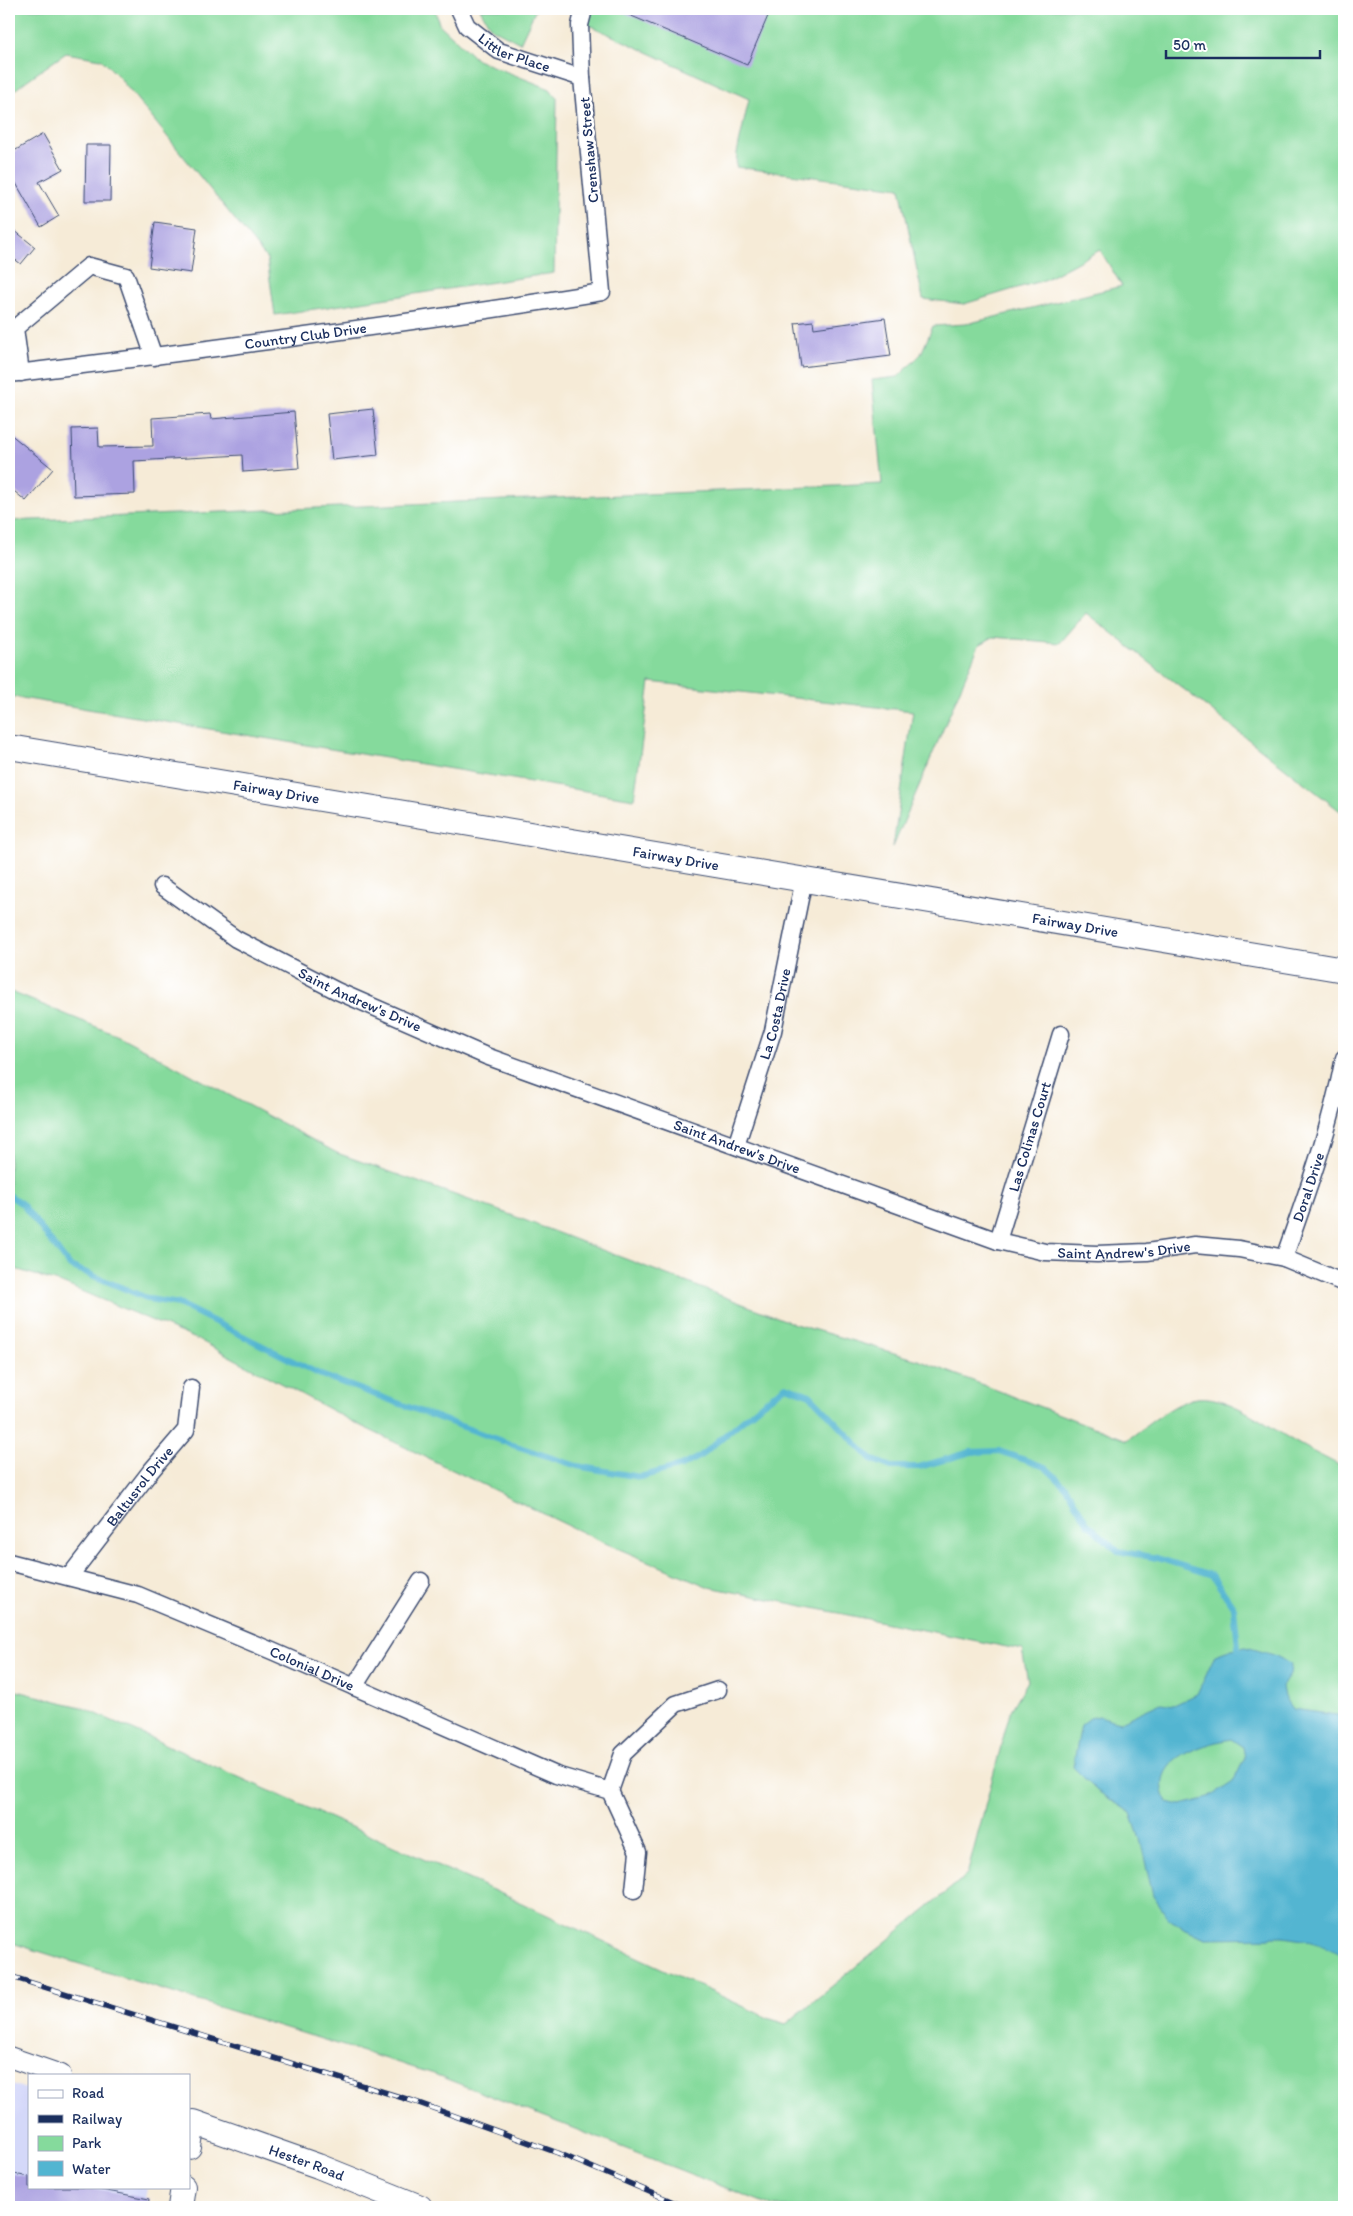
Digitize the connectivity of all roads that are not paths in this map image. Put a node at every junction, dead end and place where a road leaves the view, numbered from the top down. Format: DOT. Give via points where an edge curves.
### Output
graph roads {
  1 [pos="459,9"];
  2 [pos="584,9"];
  3 [pos="582,78"];
  4 [pos="602,292"];
  5 [pos="154,357"];
  6 [pos="15,373"];
  7 [pos="9,747"];
  8 [pos="804,879"];
  9 [pos="162,886"];
  10 [pos="1344,970"];
  11 [pos="1061,1034"];
  12 [pos="1344,1058"];
  13 [pos="736,1146"];
  14 [pos="998,1241"];
  15 [pos="1284,1258"];
  16 [pos="1344,1283"];
  17 [pos="191,1388"];
  18 [pos="9,1562"];
  19 [pos="69,1577"];
  20 [pos="421,1581"];
  21 [pos="354,1687"];
  22 [pos="718,1690"];
  23 [pos="610,1791"];
  24 [pos="634,1890"];
  25 [pos="9,2057"];
  26 [pos="58,2074"];
  27 [pos="191,2121"];
  28 [pos="190,2134"];
  29 [pos="183,2188"];
  30 [pos="180,2207"];
  31 [pos="420,2207"];
  1 -- 3 [label="street, Littler Place" via="467,26 499,51"];
  2 -- 3 [label="street, Crenshaw Street" via="580,25"];
  3 -- 4 [label="street, Crenshaw Street"];
  4 -- 5 [label="street, Country Club Drive"];
  5 -- 6 [label="street, Country Club Drive"];
  5 -- 6 [label="street" via="126,276 89,266 15,328"];
  7 -- 8 [label="main road, Fairway Drive"];
  8 -- 10 [label="main road, Fairway Drive"];
  8 -- 13 [label="street, La Costa Drive" via="772,1031"];
  9 -- 13 [label="street, Saint Andrew's Drive" via="236,939 337,990 486,1056"];
  11 -- 14 [label="street, Las Colinas Court"];
  12 -- 15 [label="street, Doral Drive" via="1314,1173"];
  13 -- 14 [label="street, Saint Andrew's Drive"];
  14 -- 15 [label="street, Saint Andrew's Drive" via="1045,1252 1147,1252 1195,1245 1239,1248"];
  15 -- 16 [label="street, Saint Andrew's Drive"];
  17 -- 19 [label="street, Baltusrol Drive" via="186,1430"];
  18 -- 19 [label="street, Colonial Drive"];
  19 -- 21 [label="street, Colonial Drive" via="138,1595"];
  20 -- 21 [label="street"];
  21 -- 23 [label="street, Colonial Drive" via="556,1775"];
  22 -- 23 [label="street" via="676,1704 623,1754"];
  23 -- 24 [label="street" via="638,1852"];
  25 -- 26 [label="street"];
  27 -- 28 [label="main road, Hester Road"];
  27 -- 31 [label="main road, Hester Road" via="318,2166"];
  29 -- 30 [label="main road"];
}
